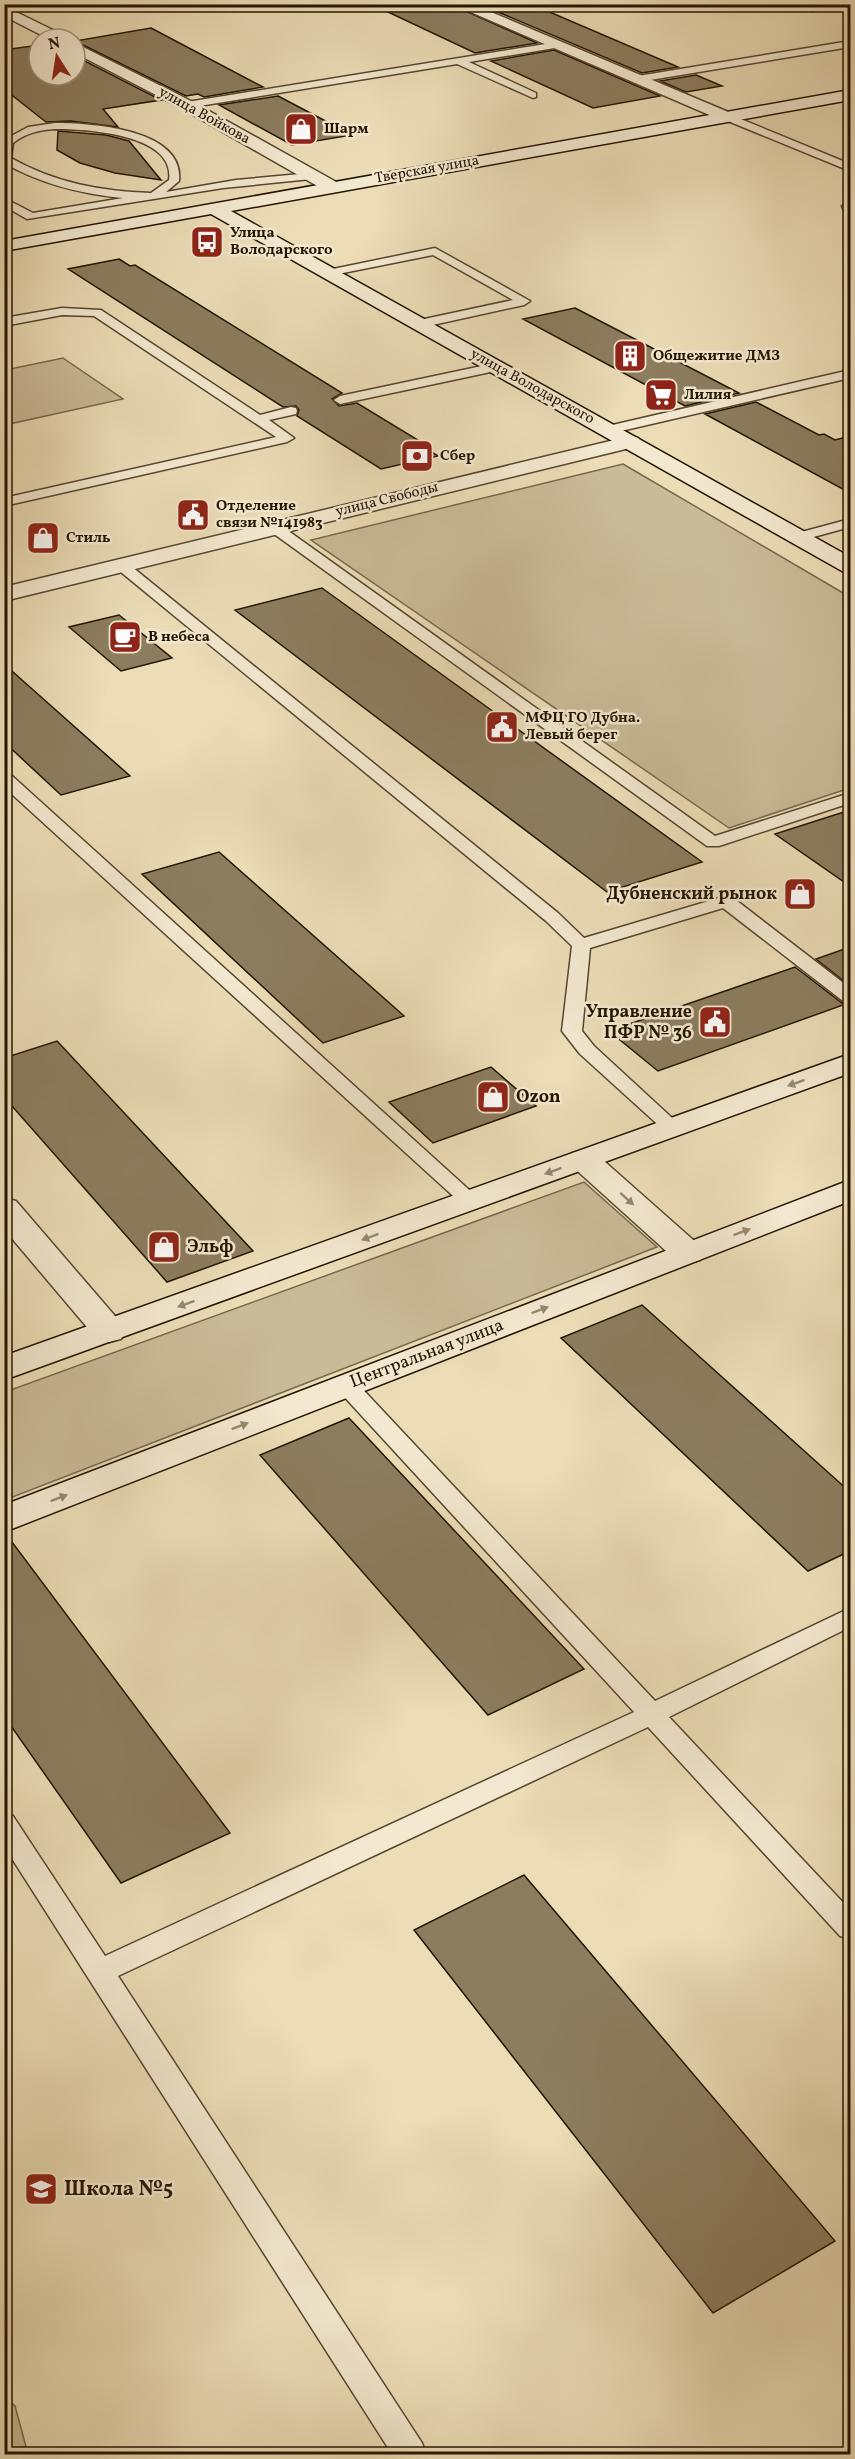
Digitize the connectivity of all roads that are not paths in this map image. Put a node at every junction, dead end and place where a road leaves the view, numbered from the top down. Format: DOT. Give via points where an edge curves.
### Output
graph roads {
  1 [pos="459,4"];
  2 [pos="4,10"];
  3 [pos="37,27"];
  4 [pos="850,44"];
  5 [pos="558,45"];
  6 [pos="87,53"];
  7 [pos="458,61"];
  8 [pos="638,79"];
  9 [pos="533,95"];
  10 [pos="850,95"];
  11 [pos="187,105"];
  12 [pos="727,117"];
  13 [pos="850,168"];
  14 [pos="311,176"];
  15 [pos="332,187"];
  16 [pos="153,196"];
  17 [pos="4,201"];
  18 [pos="850,205"];
  19 [pos="213,208"];
  20 [pos="850,214"];
  21 [pos="4,246"];
  22 [pos="328,273"];
  23 [pos="4,322"];
  24 [pos="419,324"];
  25 [pos="496,367"];
  26 [pos="850,374"];
  27 [pos="340,400"];
  28 [pos="291,411"];
  29 [pos="258,419"];
  30 [pos="608,430"];
  31 [pos="631,442"];
  32 [pos="4,502"];
  33 [pos="850,523"];
  34 [pos="275,528"];
  35 [pos="799,537"];
  36 [pos="121,566"];
  37 [pos="850,566"];
  38 [pos="7,591"];
  39 [pos="4,778"];
  40 [pos="850,798"];
  41 [pos="580,945"];
  42 [pos="850,997"];
  43 [pos="850,1063"];
  44 [pos="673,1128"];
  45 [pos="584,1160"];
  46 [pos="850,1190"];
  47 [pos="470,1201"];
  48 [pos="4,1208"];
  49 [pos="688,1253"];
  50 [pos="109,1332"];
  51 [pos="4,1369"];
  52 [pos="346,1385"];
  53 [pos="4,1519"];
  54 [pos="850,1617"];
  55 [pos="652,1714"];
  56 [pos="4,1823"];
  57 [pos="850,1929"];
  58 [pos="99,1971"];
  59 [pos="410,2454"];
  1 -- 5 [label="street"];
  2 -- 3 [label="street"];
  4 -- 8 [label="lane"];
  5 -- 7 [label="lane"];
  5 -- 8 [label="street"];
  6 -- 11 [label="street, улица Войкова"];
  7 -- 9 [label="lane"];
  7 -- 11 [label="lane"];
  8 -- 12 [label="street"];
  10 -- 12 [label="street, Тверская улица"];
  11 -- 14 [label="street, улица Войкова"];
  12 -- 13 [label="lane"];
  12 -- 15 [label="street, Тверская улица"];
  14 -- 15 [label="street, улица Войкова"];
  14 -- 16 [label="lane" via="262,179"];
  15 -- 19 [label="street, Тверская улица"];
  16 -- 16 [label="lane" via="91,191 49,182 6,159 8,142 19,133 40,127 72,125 135,136 171,158 176,169 174,181"];
  16 -- 17 [label="lane" via="31,217"];
  18 -- 20 [label="lane"];
  19 -- 21 [label="street, Тверская улица"];
  19 -- 22 [label="street, улица Володарского"];
  22 -- 24 [label="street, улица Володарского"];
  22 -- 24 [label="lane" via="435,251 524,301"];
  23 -- 29 [label="lane" via="59,312 97,313"];
  24 -- 25 [label="street, улица Володарского"];
  25 -- 27 [label="lane"];
  25 -- 30 [label="street, улица Володарского"];
  26 -- 30 [label="lane"];
  28 -- 29 [label="lane"];
  29 -- 32 [label="lane" via="287,438"];
  30 -- 31 [label="street, улица Володарского"];
  31 -- 34 [label="street, улица Свободы"];
  31 -- 35 [label="street, улица Володарского"];
  33 -- 35 [label="lane"];
  34 -- 36 [label="street, улица Свободы"];
  34 -- 40 [label="lane" via="713,842"];
  35 -- 37 [label="street, улица Володарского"];
  36 -- 38 [label="street, улица Свободы"];
  36 -- 41 [label="lane" via="552,916"];
  39 -- 47 [label="lane"];
  41 -- 42 [label="lane" via="726,901"];
  41 -- 44 [label="lane" via="572,1031"];
  43 -- 44 [label="street, one-way"];
  44 -- 45 [label="street"];
  45 -- 47 [label="street, one-way"];
  45 -- 49 [label="street, one-way"];
  49 -- 46 [label="street, Центральная улица, one-way"];
  47 -- 50 [label="street, one-way"];
  48 -- 50 [label="street"];
  52 -- 49 [label="street, Центральная улица, one-way"];
  50 -- 51 [label="street"];
  53 -- 52 [label="street, Центральная улица, one-way"];
  52 -- 55 [label="lane"];
  54 -- 55 [label="lane"];
  55 -- 57 [label="lane"];
  55 -- 58 [label="lane"];
  56 -- 58 [label="lane"];
  58 -- 59 [label="lane"];
}
